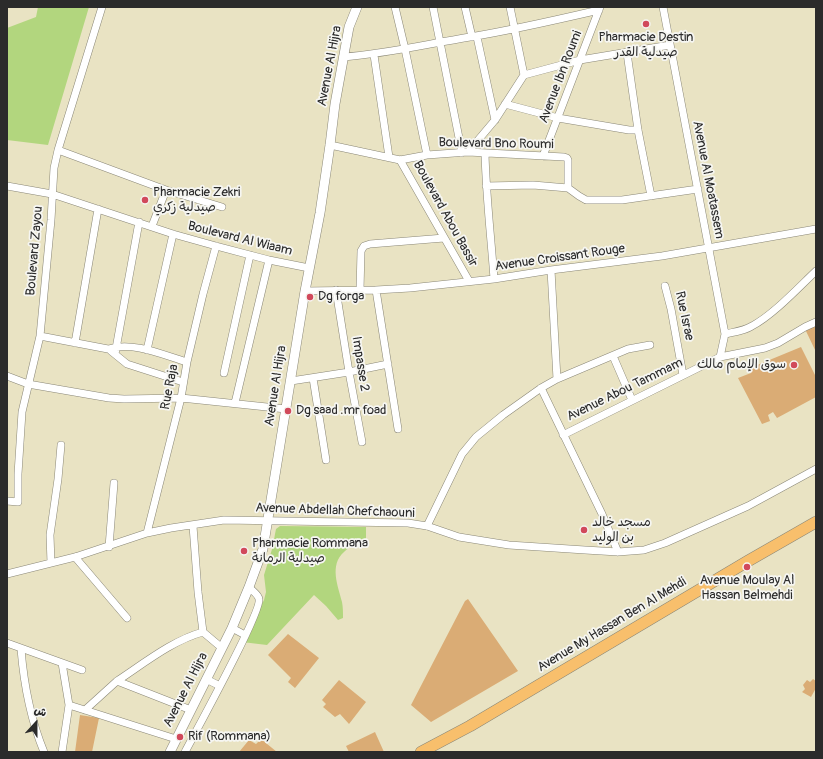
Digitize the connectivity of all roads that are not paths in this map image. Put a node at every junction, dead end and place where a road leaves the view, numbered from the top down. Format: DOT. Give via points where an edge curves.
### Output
graph roads {
  1 [pos="102,7"];
  2 [pos="357,7"];
  3 [pos="395,7"];
  4 [pos="433,7"];
  5 [pos="465,7"];
  6 [pos="510,7"];
  7 [pos="663,7"];
  8 [pos="599,9"];
  9 [pos="514,30"];
  10 [pos="474,37"];
  11 [pos="441,43"];
  12 [pos="670,45"];
  13 [pos="405,49"];
  14 [pos="627,52"];
  15 [pos="374,55"];
  16 [pos="343,57"];
  17 [pos="580,60"];
  18 [pos="524,75"];
  19 [pos="505,104"];
  20 [pos="558,118"];
  21 [pos="495,120"];
  22 [pos="638,130"];
  23 [pos="330,145"];
  24 [pos="58,150"];
  25 [pos="465,153"];
  26 [pos="485,153"];
  27 [pos="427,154"];
  28 [pos="543,156"];
  29 [pos="389,157"];
  30 [pos="400,160"];
  31 [pos="7,186"];
  32 [pos="486,186"];
  33 [pos="568,188"];
  34 [pos="698,189"];
  35 [pos="166,190"];
  36 [pos="52,194"];
  37 [pos="651,196"];
  38 [pos="222,207"];
  39 [pos="98,209"];
  40 [pos="139,222"];
  41 [pos="152,226"];
  42 [pos="816,228"];
  43 [pos="173,234"];
  44 [pos="444,238"];
  45 [pos="216,246"];
  46 [pos="708,247"];
  47 [pos="250,255"];
  48 [pos="269,260"];
  49 [pos="309,268"];
  50 [pos="551,270"];
  51 [pos="816,271"];
  52 [pos="494,279"];
  53 [pos="469,281"];
  54 [pos="665,286"];
  55 [pos="336,290"];
  56 [pos="360,290"];
  57 [pos="376,290"];
  58 [pos="305,291"];
  59 [pos="816,322"];
  60 [pos="725,334"];
  61 [pos="40,336"];
  62 [pos="74,343"];
  63 [pos="650,345"];
  64 [pos="115,350"];
  65 [pos="147,350"];
  66 [pos="613,356"];
  67 [pos="720,357"];
  68 [pos="187,362"];
  69 [pos="388,364"];
  70 [pos="349,372"];
  71 [pos="224,373"];
  72 [pos="683,375"];
  73 [pos="7,376"];
  74 [pos="313,378"];
  75 [pos="557,379"];
  76 [pos="183,382"];
  77 [pos="291,382"];
  78 [pos="28,384"];
  79 [pos="540,388"];
  80 [pos="181,398"];
  81 [pos="632,400"];
  82 [pos="235,403"];
  83 [pos="286,409"];
  84 [pos="398,429"];
  85 [pos="563,435"];
  86 [pos="362,442"];
  87 [pos="61,446"];
  88 [pos="326,460"];
  89 [pos="816,469"];
  90 [pos="114,483"];
  91 [pos="7,500"];
  92 [pos="268,521"];
  93 [pos="816,522"];
  94 [pos="193,526"];
  95 [pos="427,526"];
  96 [pos="147,533"];
  97 [pos="109,547"];
  98 [pos="618,552"];
  99 [pos="75,557"];
  100 [pos="51,563"];
  101 [pos="7,574"];
  102 [pos="249,587"];
  103 [pos="127,618"];
  104 [pos="232,628"];
  105 [pos="203,632"];
  106 [pos="245,635"];
  107 [pos="7,643"];
  108 [pos="222,648"];
  109 [pos="21,649"];
  110 [pos="62,663"];
  111 [pos="82,670"];
  112 [pos="206,679"];
  113 [pos="117,681"];
  114 [pos="220,686"];
  115 [pos="69,705"];
  116 [pos="85,710"];
  117 [pos="191,710"];
  118 [pos="176,739"];
  119 [pos="44,752"];
  120 [pos="62,752"];
  121 [pos="170,752"];
  122 [pos="185,752"];
  123 [pos="421,752"];
  1 -- 24 [label="street, Boulevard Zayou"];
  2 -- 16 [label="street, Avenue Al Hijra" via="349,27"];
  3 -- 13 [label="street"];
  4 -- 11 [label="street"];
  5 -- 10 [label="street"];
  6 -- 9 [label="street"];
  7 -- 12 [label="street, Avenue Al Moatassem"];
  8 -- 9 [label="street"];
  8 -- 17 [label="street, Avenue Ibn Roumi"];
  9 -- 10 [label="street"];
  9 -- 18 [label="street"];
  10 -- 11 [label="street"];
  10 -- 21 [label="street"];
  11 -- 13 [label="street"];
  11 -- 25 [label="street"];
  12 -- 14 [label="street"];
  12 -- 34 [label="street, Avenue Al Moatassem"];
  13 -- 15 [label="street"];
  13 -- 27 [label="street"];
  14 -- 17 [label="street"];
  14 -- 22 [label="street"];
  15 -- 16 [label="street"];
  15 -- 29 [label="street"];
  16 -- 23 [label="street, Avenue Al Hijra"];
  17 -- 18 [label="street"];
  17 -- 20 [label="street, Avenue Ibn Roumi"];
  18 -- 19 [label="street"];
  19 -- 20 [label="street"];
  19 -- 21 [label="street"];
  20 -- 22 [label="street"];
  20 -- 28 [label="street, Avenue Ibn Roumi"];
  21 -- 25 [label="street"];
  22 -- 37 [label="street"];
  23 -- 29 [label="street, Boulevard Bno Roumi"];
  23 -- 49 [label="street, Avenue Al Hijra"];
  24 -- 35 [label="street"];
  24 -- 36 [label="street, Boulevard Zayou"];
  25 -- 26 [label="street, Boulevard Bno Roumi"];
  25 -- 27 [label="street, Boulevard Bno Roumi"];
  26 -- 28 [label="street, Boulevard Bno Roumi"];
  26 -- 32 [label="street"];
  27 -- 30 [label="street, Boulevard Bno Roumi"];
  28 -- 33 [label="street, Boulevard Bno Roumi" via="567,158"];
  29 -- 30 [label="street, Boulevard Bno Roumi"];
  30 -- 44 [label="street, Boulevard Abou Bassir"];
  31 -- 36 [label="street, Boulevard Al Wiaam"];
  32 -- 33 [label="street" via="533,185"];
  32 -- 52 [label="street"];
  33 -- 37 [label="street" via="586,200 622,200"];
  34 -- 37 [label="street"];
  34 -- 46 [label="street, Avenue Al Moatassem"];
  35 -- 38 [label="street"];
  35 -- 41 [label="street"];
  36 -- 39 [label="street, Boulevard Al Wiaam"];
  36 -- 61 [label="street, Boulevard Zayou"];
  39 -- 40 [label="street, Boulevard Al Wiaam"];
  39 -- 62 [label="street"];
  40 -- 41 [label="street, Boulevard Al Wiaam"];
  40 -- 64 [label="street"];
  41 -- 43 [label="street, Boulevard Al Wiaam"];
  42 -- 46 [label="street, Avenue Croissant Rouge"];
  43 -- 45 [label="street, Boulevard Al Wiaam"];
  43 -- 65 [label="street"];
  44 -- 53 [label="street, Boulevard Abou Bassir"];
  44 -- 56 [label="street" via="364,246 361,251"];
  45 -- 47 [label="street, Boulevard Al Wiaam"];
  45 -- 68 [label="street, Rue Raja"];
  46 -- 50 [label="street, Avenue Croissant Rouge" via="662,256"];
  46 -- 60 [label="street, Avenue Al Moatassem"];
  47 -- 48 [label="street, Boulevard Al Wiaam"];
  47 -- 71 [label="street"];
  48 -- 49 [label="street, Boulevard Al Wiaam"];
  48 -- 82 [label="street"];
  49 -- 58 [label="street, Avenue Al Hijra"];
  50 -- 52 [label="street, Avenue Croissant Rouge"];
  50 -- 75 [label="street"];
  51 -- 60 [label="street" via="753,326"];
  52 -- 53 [label="street, Avenue Croissant Rouge"];
  53 -- 57 [label="street, Avenue Croissant Rouge"];
  54 -- 72 [label="street, Rue Israe"];
  55 -- 56 [label="street, Avenue Croissant Rouge"];
  55 -- 58 [label="street, Avenue Croissant Rouge"];
  55 -- 70 [label="street, Impasse 2"];
  56 -- 57 [label="street, Avenue Croissant Rouge"];
  57 -- 69 [label="street"];
  58 -- 77 [label="street, Avenue Al Hijra"];
  59 -- 67 [label="street, Avenue Abou Tammam" via="765,348"];
  60 -- 67 [label="street, Avenue Al Moatassem"];
  61 -- 62 [label="street"];
  61 -- 78 [label="street, Boulevard Zayou"];
  62 -- 64 [label="street"];
  63 -- 66 [label="street" via="628,349"];
  64 -- 65 [label="street" via="135,347"];
  64 -- 76 [label="street" via="127,364"];
  65 -- 68 [label="street"];
  66 -- 75 [label="street"];
  66 -- 81 [label="street"];
  67 -- 72 [label="street, Avenue Abou Tammam"];
  68 -- 76 [label="street, Rue Raja"];
  69 -- 70 [label="street"];
  69 -- 84 [label="street"];
  70 -- 74 [label="street"];
  70 -- 86 [label="street, Impasse 2"];
  72 -- 81 [label="street, Avenue Abou Tammam"];
  73 -- 78 [label="street"];
  74 -- 77 [label="street"];
  74 -- 88 [label="street"];
  75 -- 79 [label="street"];
  76 -- 80 [label="street, Rue Raja"];
  77 -- 83 [label="street, Avenue Al Hijra"];
  78 -- 80 [label="street" via="109,398"];
  78 -- 91 [label="street, Boulevard Zayou" via="20,427 18,502"];
  79 -- 85 [label="street"];
  79 -- 95 [label="street" via="503,415 468,446"];
  80 -- 82 [label="street"];
  80 -- 96 [label="street, Rue Raja"];
  81 -- 85 [label="street, Avenue Abou Tammam"];
  82 -- 83 [label="street"];
  83 -- 92 [label="street, Avenue Al Hijra"];
  85 -- 98 [label="street"];
  87 -- 100 [label="street" via="50,535"];
  89 -- 98 [label="street, Avenue Abdellah Chefchaouni" via="748,506 665,543 644,550"];
  90 -- 97 [label="street"];
  92 -- 94 [label="street, Avenue Abdellah Chefchaouni" via="229,520"];
  92 -- 95 [label="street, Avenue Abdellah Chefchaouni" via="408,523"];
  92 -- 102 [label="street, Avenue Al Hijra" via="263,549"];
  93 -- 123 [label="main road, Avenue My Hassan Ben Al Mehdi" via="470,726"];
  94 -- 96 [label="street, Avenue Abdellah Chefchaouni"];
  94 -- 105 [label="street"];
  95 -- 98 [label="street, Avenue Abdellah Chefchaouni" via="480,541"];
  96 -- 97 [label="street, Avenue Abdellah Chefchaouni"];
  97 -- 99 [label="street, Avenue Abdellah Chefchaouni"];
  99 -- 100 [label="street, Avenue Abdellah Chefchaouni"];
  99 -- 103 [label="street"];
  100 -- 101 [label="street, Avenue Abdellah Chefchaouni"];
  102 -- 104 [label="street, Avenue Al Hijra"];
  102 -- 106 [label="street" via="259,600"];
  104 -- 106 [label="street"];
  104 -- 108 [label="street, Avenue Al Hijra"];
  105 -- 108 [label="street"];
  105 -- 113 [label="street" via="175,643"];
  106 -- 114 [label="street"];
  107 -- 109 [label="street"];
  108 -- 112 [label="street, Avenue Al Hijra"];
  109 -- 110 [label="street"];
  109 -- 119 [label="street" via="27,700"];
  110 -- 111 [label="street"];
  110 -- 115 [label="street"];
  112 -- 114 [label="street"];
  112 -- 117 [label="street, Avenue Al Hijra"];
  113 -- 116 [label="street"];
  113 -- 117 [label="street"];
  114 -- 122 [label="street"];
  115 -- 116 [label="street"];
  115 -- 120 [label="street"];
  116 -- 118 [label="street"];
  117 -- 118 [label="street, Avenue Al Hijra"];
  118 -- 121 [label="street, Avenue Al Hijra"];
}
